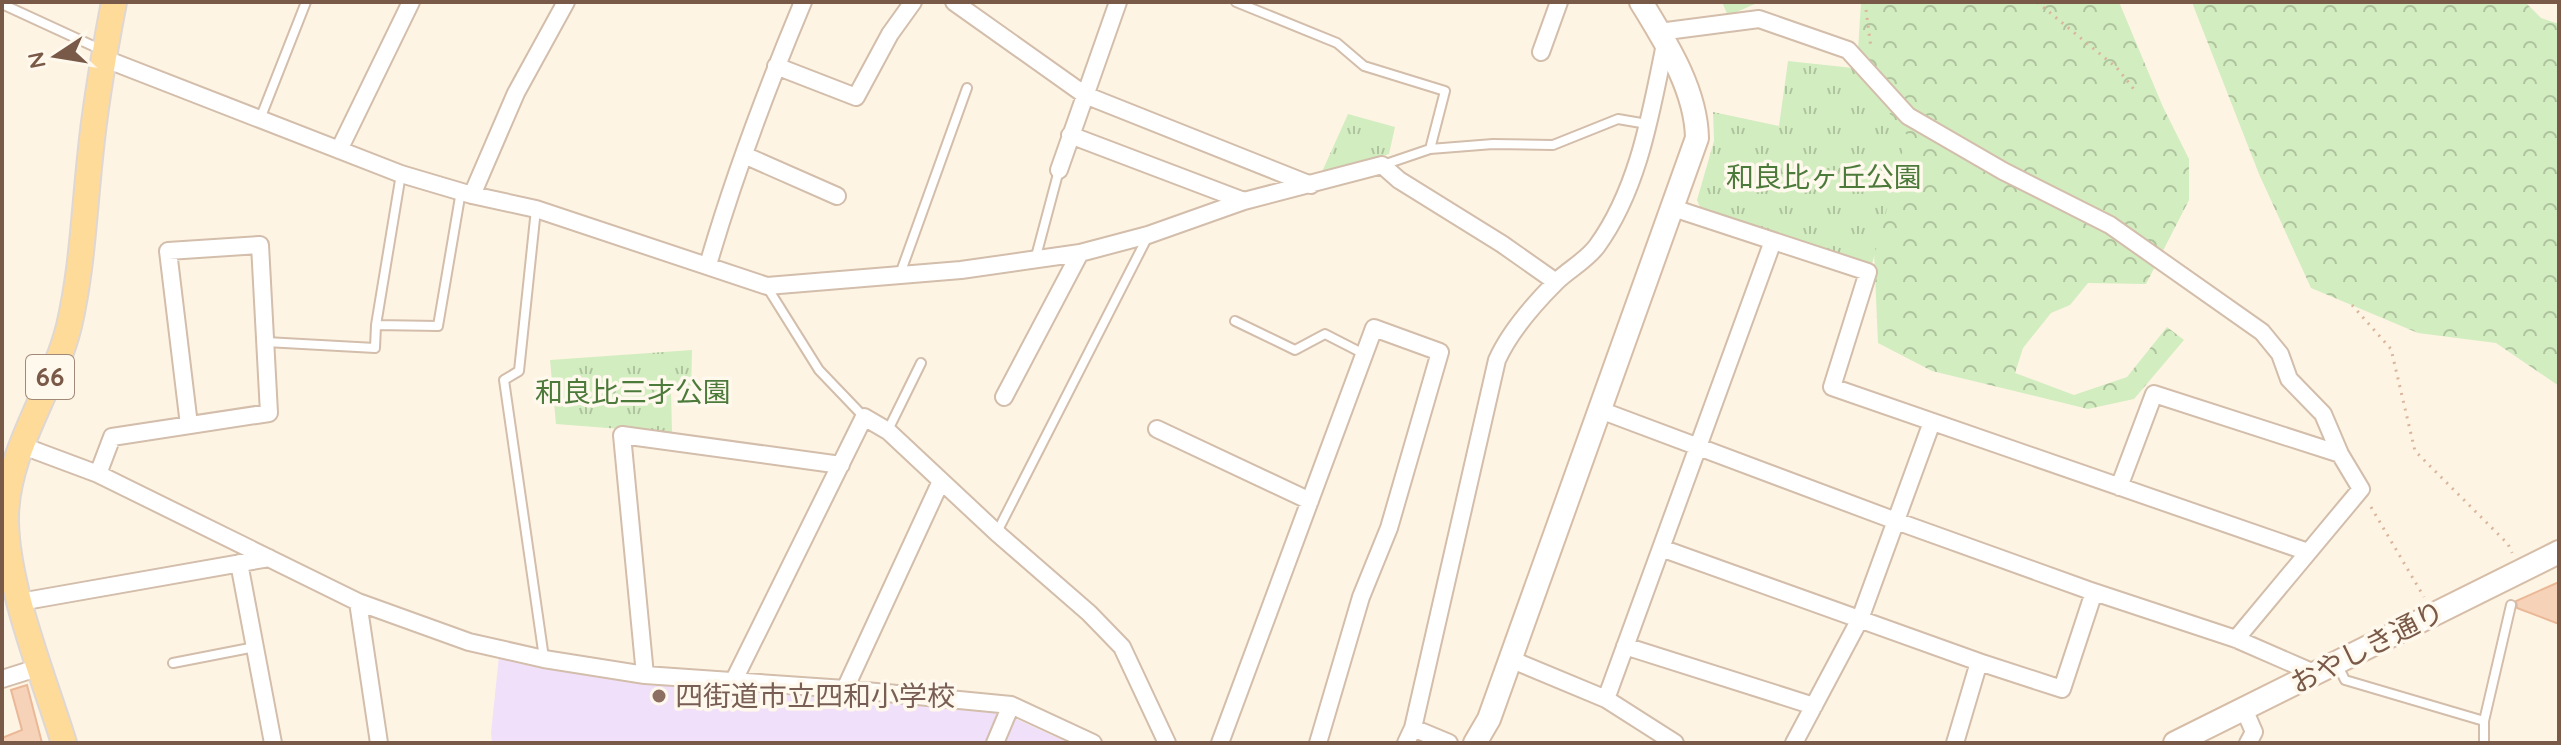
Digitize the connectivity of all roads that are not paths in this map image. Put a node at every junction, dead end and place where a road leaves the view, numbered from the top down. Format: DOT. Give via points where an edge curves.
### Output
graph roads {
  1 [pos="114,2"];
  2 [pos="306,2"];
  3 [pos="411,2"];
  4 [pos="566,2"];
  5 [pos="803,2"];
  6 [pos="913,2"];
  7 [pos="954,2"];
  8 [pos="1118,2"];
  9 [pos="1236,2"];
  10 [pos="1559,2"];
  11 [pos="1641,2"];
  12 [pos="2,4"];
  13 [pos="1662,38"];
  14 [pos="1541,52"];
  15 [pos="104,55"];
  16 [pos="776,66"];
  17 [pos="967,88"];
  18 [pos="1085,95"];
  19 [pos="260,119"];
  20 [pos="1647,124"];
  21 [pos="1070,135"];
  22 [pos="1430,149"];
  23 [pos="339,150"];
  24 [pos="744,155"];
  25 [pos="1382,165"];
  26 [pos="1059,170"];
  27 [pos="401,174"];
  28 [pos="1311,185"];
  29 [pos="467,193"];
  30 [pos="837,196"];
  31 [pos="1244,201"];
  32 [pos="1673,208"];
  33 [pos="536,209"];
  34 [pos="1148,235"];
  35 [pos="1773,241"];
  36 [pos="1080,253"];
  37 [pos="1035,260"];
  38 [pos="708,265"];
  39 [pos="899,275"];
  40 [pos="1556,282"];
  41 [pos="767,286"];
  42 [pos="1235,321"];
  43 [pos="376,325"];
  44 [pos="265,342"];
  45 [pos="1364,354"];
  46 [pos="921,363"];
  47 [pos="1004,397"];
  48 [pos="1600,410"];
  49 [pos="864,417"];
  50 [pos="1932,422"];
  51 [pos="189,425"];
  52 [pos="1157,429"];
  53 [pos="888,431"];
  54 [pos="23,446"];
  55 [pos="1698,446"];
  56 [pos="2340,454"];
  57 [pos="841,465"];
  58 [pos="98,474"];
  59 [pos="941,481"];
  60 [pos="2119,487"];
  61 [pos="1310,501"];
  62 [pos="1896,521"];
  63 [pos="997,533"];
  64 [pos="5,534"];
  65 [pos="1661,548"];
  66 [pos="2308,552"];
  67 [pos="2559,552"];
  68 [pos="269,558"];
  69 [pos="239,563"];
  70 [pos="2094,592"];
  71 [pos="20,602"];
  72 [pos="358,602"];
  73 [pos="2511,605"];
  74 [pos="1860,619"];
  75 [pos="2236,639"];
  76 [pos="1625,646"];
  77 [pos="255,647"];
  78 [pos="544,659"];
  79 [pos="1510,659"];
  80 [pos="1979,662"];
  81 [pos="2336,662"];
  82 [pos="173,663"];
  83 [pos="40,667"];
  84 [pos="2314,673"];
  85 [pos="645,675"];
  86 [pos="2,679"];
  87 [pos="733,682"];
  88 [pos="845,689"];
  89 [pos="1606,699"];
  90 [pos="1011,705"];
  91 [pos="1814,706"];
  92 [pos="2244,709"];
  93 [pos="2484,721"];
  94 [pos="1410,735"];
  95 [pos="64,743"];
  96 [pos="273,743"];
  97 [pos="379,743"];
  98 [pos="995,743"];
  99 [pos="1093,743"];
  100 [pos="1167,743"];
  101 [pos="1220,743"];
  102 [pos="1318,743"];
  103 [pos="1449,743"];
  104 [pos="1475,743"];
  105 [pos="1675,743"];
  106 [pos="1794,743"];
  107 [pos="1955,743"];
  108 [pos="2175,743"];
  109 [pos="2248,743"];
  110 [pos="2484,743"];
  1 -- 15 [label="main road, 66"];
  2 -- 19 [label="lane"];
  3 -- 23 [label="street"];
  4 -- 29 [label="street"];
  5 -- 16 [label="street"];
  6 -- 16 [label="street" via="856,97"];
  7 -- 18 [label="street"];
  8 -- 18 [label="street"];
  9 -- 22 [label="lane" via="1337,43 1364,66 1445,91"];
  10 -- 14 [label="street"];
  11 -- 13 [label="street"];
  12 -- 15 [label="lane"];
  13 -- 20 [label="street"];
  13 -- 32 [label="street" via="1694,103 1697,124"];
  13 -- 56 [label="street" via="1759,19 1848,50 1908,116 2110,225 2262,332 2280,354 2289,379 2323,414"];
  15 -- 19 [label="street"];
  15 -- 54 [label="main road, 66" via="77,292 68,330"];
  16 -- 24 [label="street"];
  17 -- 39 [label="lane"];
  18 -- 21 [label="street"];
  18 -- 28 [label="street"];
  19 -- 23 [label="street"];
  20 -- 22 [label="lane" via="1618,119 1553,145"];
  20 -- 40 [label="street" via="1630,183 1607,229 1596,248"];
  21 -- 26 [label="street"];
  21 -- 31 [label="street"];
  22 -- 25 [label="lane"];
  23 -- 27 [label="street"];
  24 -- 30 [label="street"];
  24 -- 38 [label="street"];
  25 -- 28 [label="street"];
  25 -- 40 [label="street"];
  26 -- 37 [label="lane"];
  27 -- 29 [label="street"];
  27 -- 43 [label="lane"];
  28 -- 31 [label="street"];
  29 -- 33 [label="street"];
  29 -- 43 [label="lane" via="438,326"];
  31 -- 34 [label="street"];
  32 -- 35 [label="street"];
  32 -- 48 [label="street"];
  33 -- 38 [label="street"];
  33 -- 78 [label="lane" via="519,371 504,380"];
  34 -- 36 [label="street"];
  34 -- 63 [label="lane"];
  35 -- 50 [label="street" via="1868,272 1832,387"];
  35 -- 55 [label="street"];
  36 -- 37 [label="street"];
  36 -- 47 [label="street"];
  37 -- 39 [label="street"];
  38 -- 41 [label="street"];
  39 -- 41 [label="street"];
  40 -- 94 [label="street" via="1507,338 1497,360"];
  41 -- 49 [label="lane" via="819,370"];
  42 -- 45 [label="lane" via="1295,350 1325,334"];
  43 -- 44 [label="lane" via="375,348"];
  44 -- 51 [label="street" via="269,413"];
  44 -- 51 [label="street" via="260,245 168,251"];
  45 -- 61 [label="street"];
  45 -- 102 [label="street" via="1374,328 1440,352"];
  46 -- 53 [label="lane"];
  48 -- 55 [label="street"];
  48 -- 79 [label="street"];
  49 -- 53 [label="street"];
  49 -- 57 [label="street"];
  50 -- 60 [label="street"];
  50 -- 62 [label="street"];
  51 -- 58 [label="street" via="112,437"];
  52 -- 61 [label="street"];
  53 -- 59 [label="street"];
  54 -- 58 [label="street"];
  54 -- 64 [label="main road, 66"];
  55 -- 62 [label="street"];
  55 -- 65 [label="street"];
  56 -- 60 [label="street" via="2154,394"];
  56 -- 66 [label="street" via="2361,489"];
  57 -- 85 [label="street" via="622,435"];
  57 -- 87 [label="street"];
  58 -- 68 [label="street"];
  59 -- 63 [label="street"];
  59 -- 88 [label="street"];
  60 -- 66 [label="street"];
  61 -- 101 [label="street"];
  62 -- 70 [label="street"];
  62 -- 74 [label="street"];
  63 -- 100 [label="street" via="1122,647"];
  64 -- 71 [label="main road, 66"];
  65 -- 74 [label="street"];
  65 -- 76 [label="street"];
  66 -- 75 [label="street"];
  67 -- 81 [label="street, おやしき通り"];
  68 -- 69 [label="street"];
  68 -- 72 [label="street"];
  69 -- 71 [label="street"];
  69 -- 77 [label="street"];
  70 -- 75 [label="street"];
  70 -- 80 [label="street" via="2062,689"];
  71 -- 83 [label="main road, 66"];
  72 -- 78 [label="street" via="469,642"];
  72 -- 97 [label="street"];
  73 -- 93 [label="lane"];
  74 -- 80 [label="street"];
  74 -- 91 [label="street"];
  75 -- 84 [label="street"];
  76 -- 89 [label="street"];
  76 -- 91 [label="street"];
  77 -- 82 [label="lane"];
  77 -- 96 [label="street"];
  78 -- 85 [label="street"];
  79 -- 89 [label="street"];
  79 -- 104 [label="street"];
  80 -- 107 [label="street"];
  81 -- 84 [label="street, おやしき通り"];
  81 -- 93 [label="lane" via="2345,680"];
  83 -- 86 [label="street"];
  83 -- 95 [label="main road, 66"];
  84 -- 92 [label="street, おやしき通り"];
  85 -- 87 [label="street"];
  87 -- 88 [label="street"];
  88 -- 90 [label="street"];
  89 -- 105 [label="street"];
  90 -- 98 [label="street"];
  90 -- 99 [label="street"];
  91 -- 106 [label="street"];
  92 -- 108 [label="street, おやしき通り"];
  92 -- 109 [label="street" via="2254,732"];
  93 -- 110 [label="lane"];
  94 -- 103 [label="street"];
}
